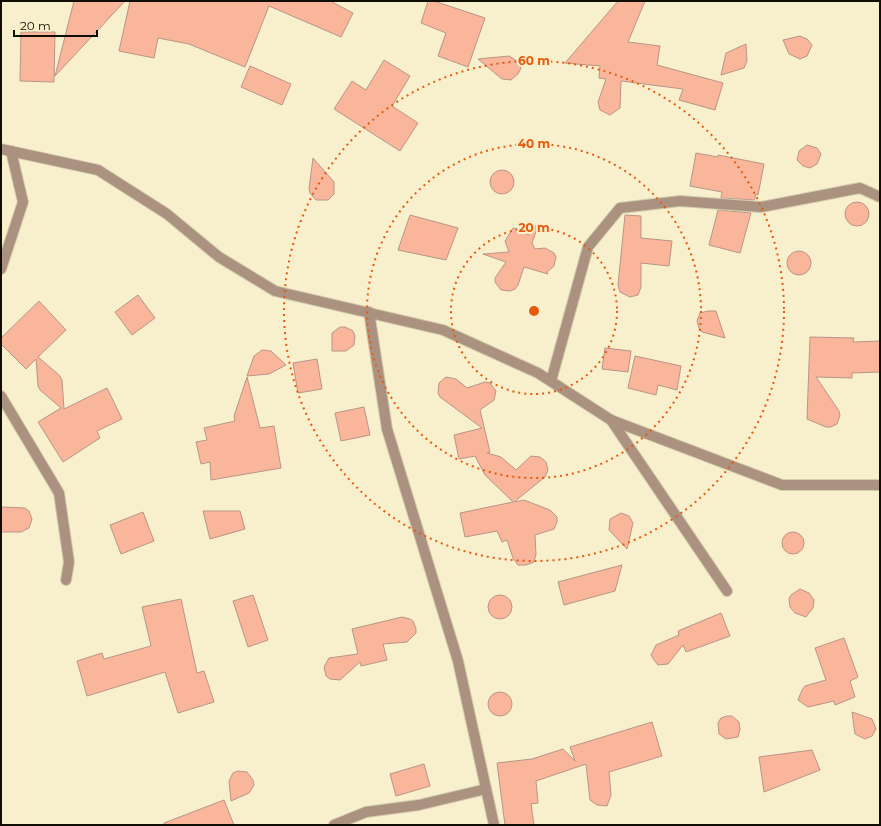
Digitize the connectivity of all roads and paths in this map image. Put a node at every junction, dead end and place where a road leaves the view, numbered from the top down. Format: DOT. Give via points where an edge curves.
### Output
graph roads {
  1 [pos="6,150"];
  2 [pos="880,197"];
  3 [pos="1,268"];
  4 [pos="369,312"];
  5 [pos="551,381"];
  6 [pos="1,396"];
  7 [pos="611,420"];
  8 [pos="880,485"];
  9 [pos="66,580"];
  10 [pos="727,591"];
  11 [pos="486,789"];
  12 [pos="334,825"];
  13 [pos="494,825"];
  1 -- 3 [label="street" via="23,202"];
  1 -- 4 [label="street" via="98,170 167,214 219,257 275,291"];
  2 -- 5 [label="street" via="860,188 761,207 680,201 620,208 588,248"];
  4 -- 5 [label="street" via="443,330"];
  4 -- 11 [label="street" via="387,429 458,661"];
  5 -- 7 [label="street"];
  6 -- 9 [label="street" via="59,493 69,562"];
  7 -- 8 [label="street" via="782,484"];
  7 -- 10 [label="street"];
  11 -- 12 [label="street" via="419,805 366,812"];
  11 -- 13 [label="street"];
}
